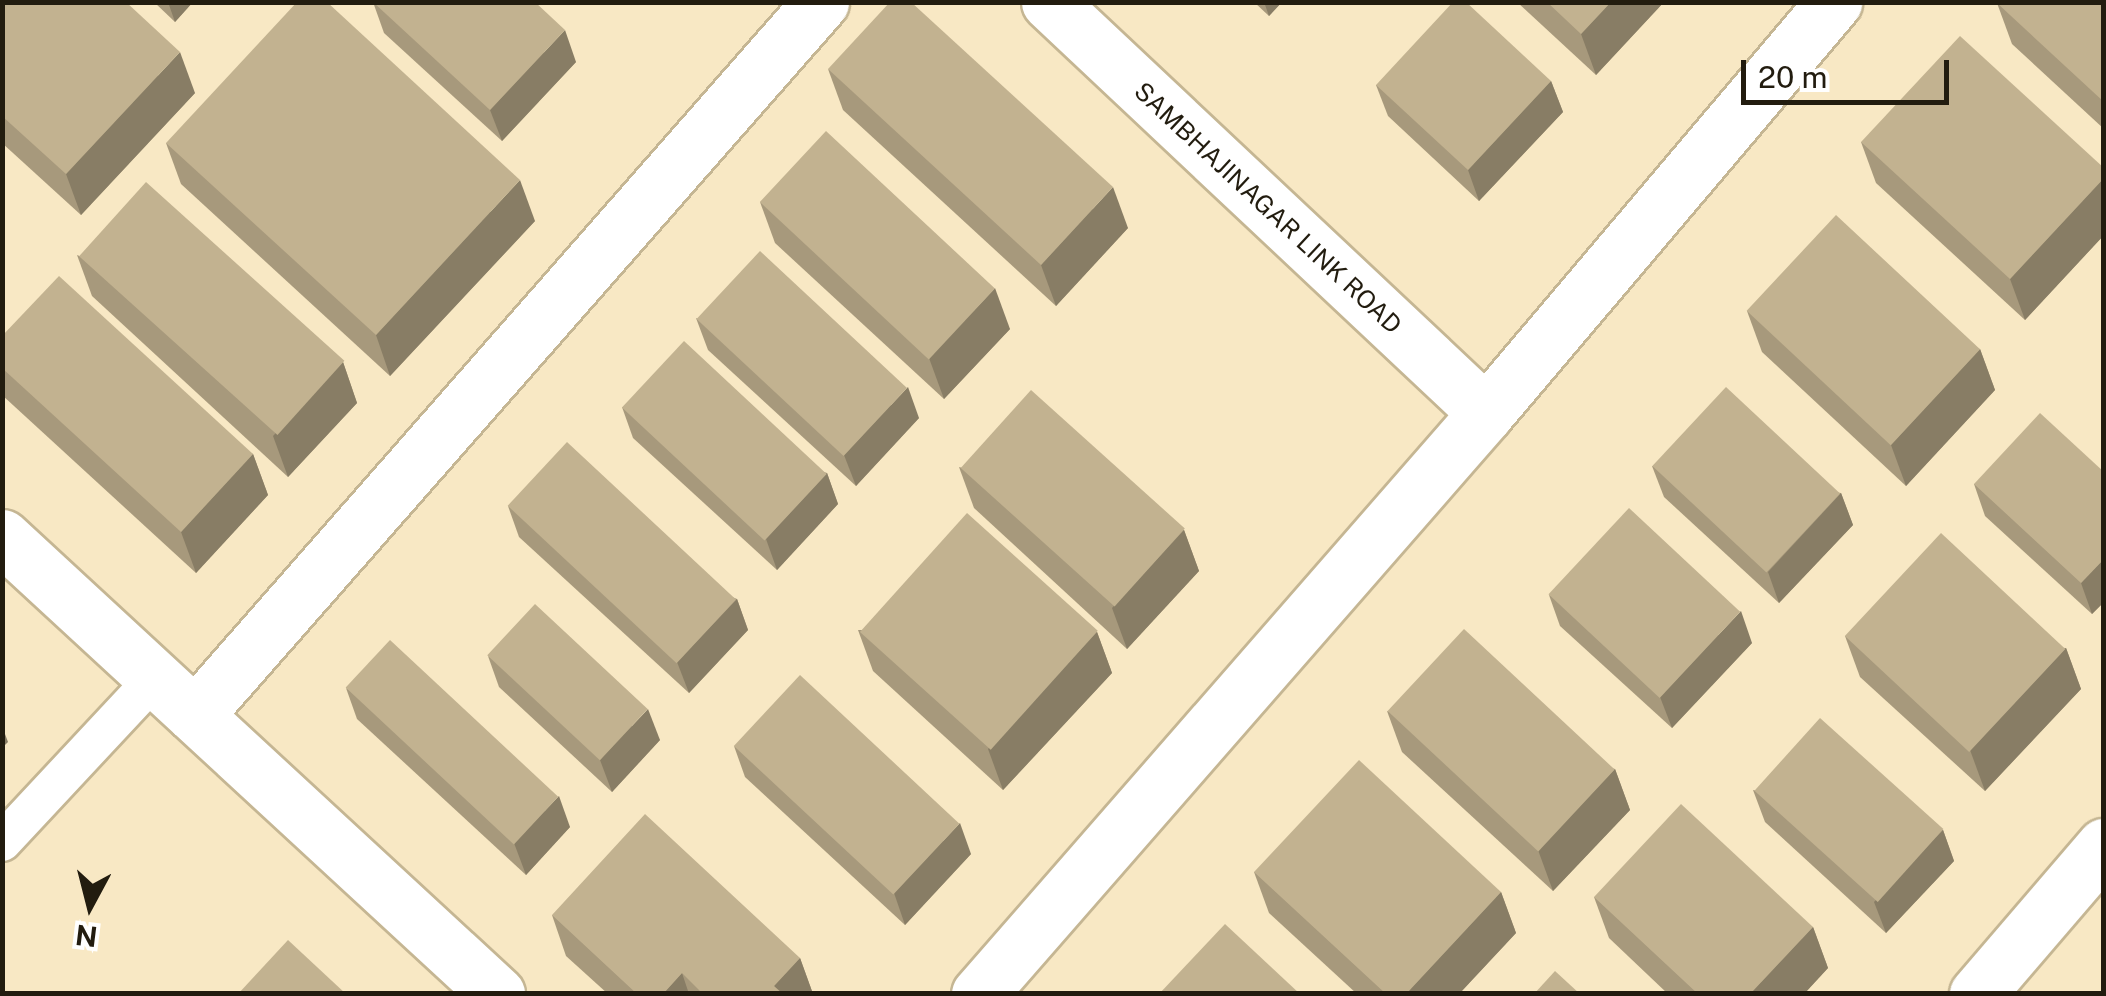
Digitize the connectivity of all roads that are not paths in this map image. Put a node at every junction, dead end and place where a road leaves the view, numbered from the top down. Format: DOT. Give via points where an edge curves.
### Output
graph roads {
  1 [pos="821,2"];
  2 [pos="1049,2"];
  3 [pos="1834,2"];
  4 [pos="1486,413"];
  5 [pos="2,538"];
  6 [pos="155,678"];
  7 [pos="195,715"];
  8 [pos="2,842"];
  9 [pos="2104,846"];
  10 [pos="498,994"];
  11 [pos="979,994"];
  12 [pos="1977,994"];
  1 -- 7 [label="street"];
  2 -- 4 [label="street, SAMBHAJINAGAR LINK ROAD"];
  3 -- 4 [label="street"];
  4 -- 11 [label="street"];
  5 -- 6 [label="street"];
  6 -- 7 [label="street"];
  6 -- 8 [label="lane"];
  7 -- 10 [label="street"];
  9 -- 12 [label="street"];
}
